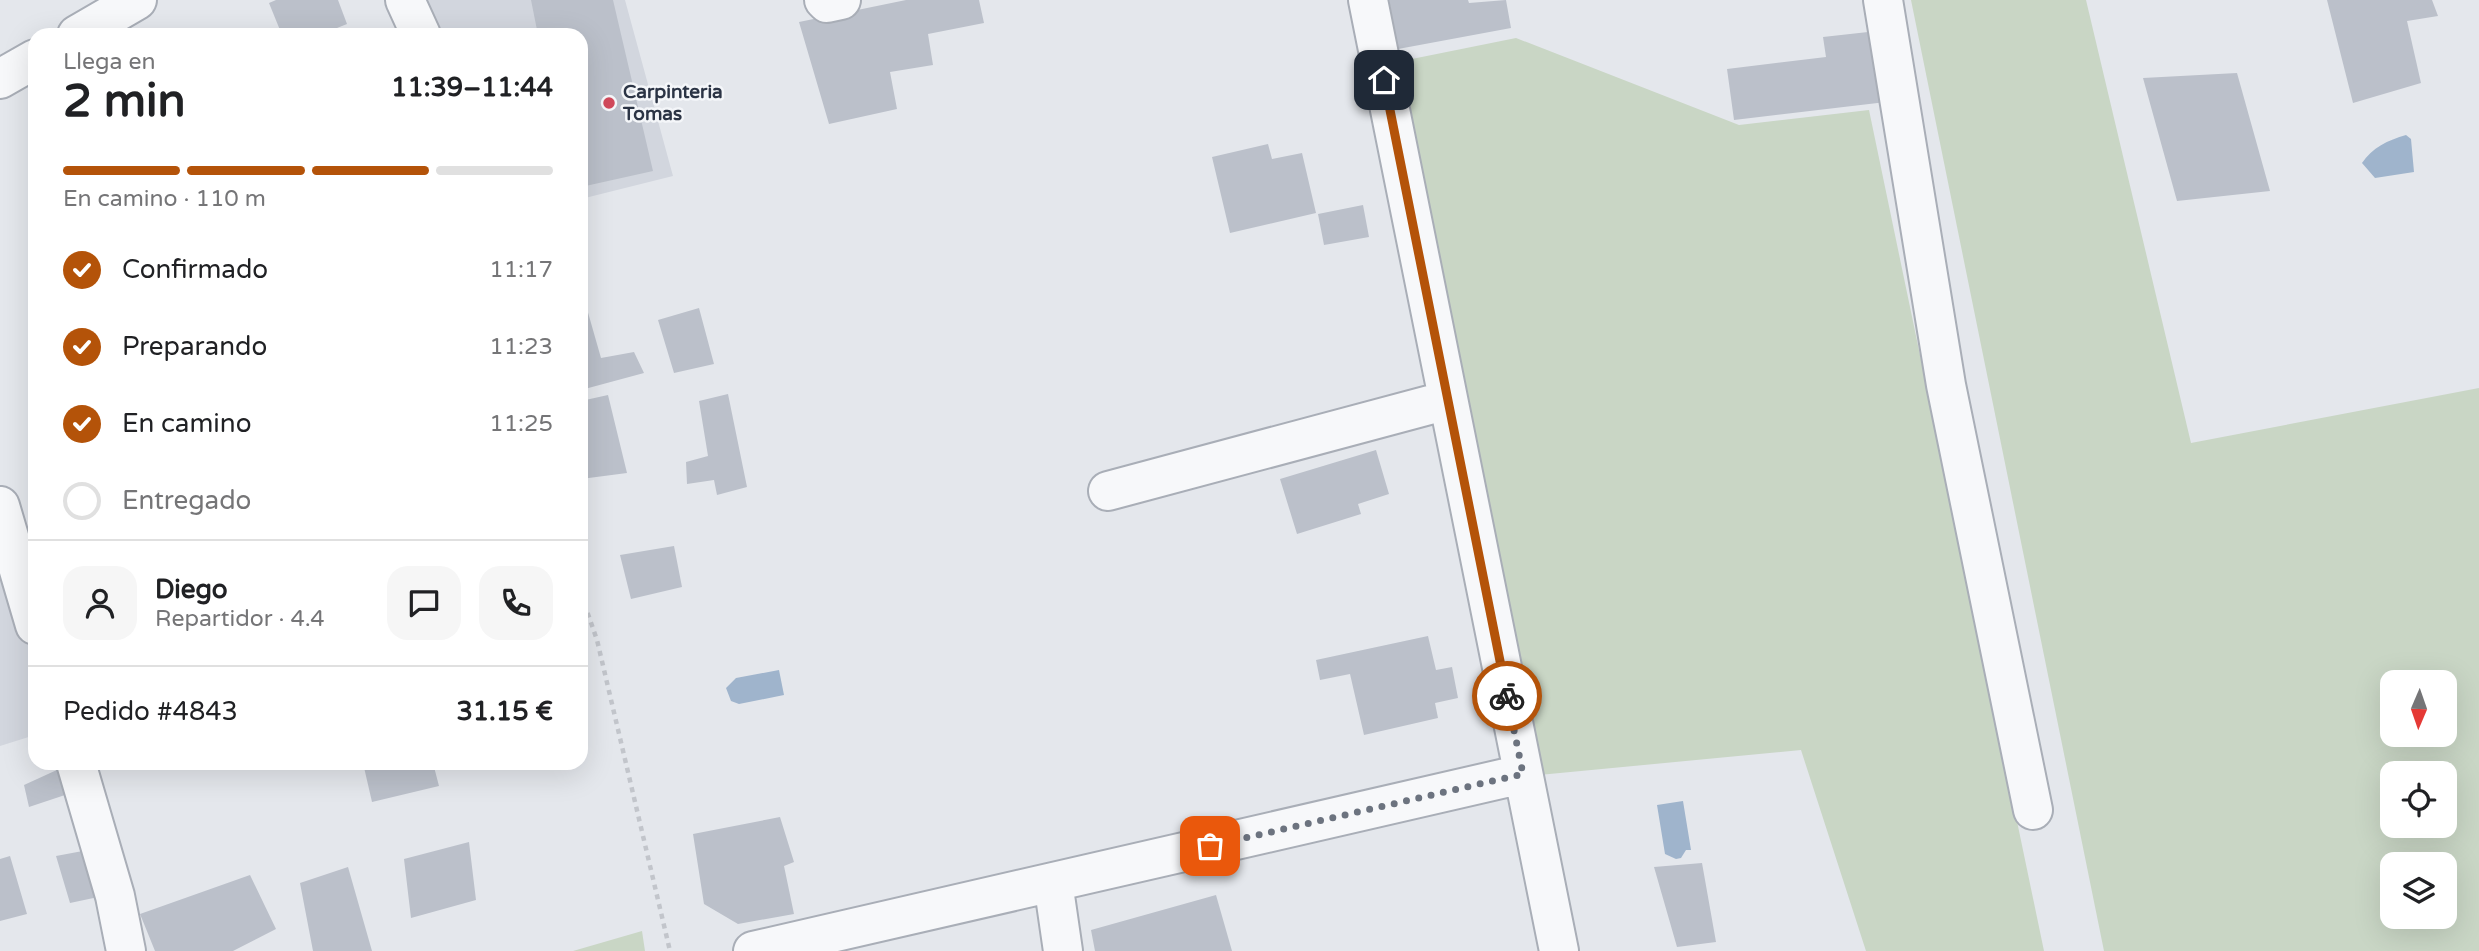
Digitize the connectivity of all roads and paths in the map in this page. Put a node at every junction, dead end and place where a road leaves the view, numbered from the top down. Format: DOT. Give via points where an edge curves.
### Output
graph roads {
  1 [pos="137,0"];
  2 [pos="405,0"];
  3 [pos="824,0"];
  4 [pos="841,0"];
  5 [pos="1368,0"];
  6 [pos="1882,0"];
  7 [pos="89,28"];
  8 [pos="418,28"];
  9 [pos="28,63"];
  10 [pos="0,79"];
  11 [pos="1448,400"];
  12 [pos="1108,491"];
  13 [pos="0,506"];
  14 [pos="28,601"];
  15 [pos="588,614"];
  16 [pos="78,770"];
  17 [pos="1523,774"];
  18 [pos="2033,810"];
  19 [pos="1053,882"];
  20 [pos="126,951"];
  21 [pos="670,951"];
  22 [pos="752,951"];
  23 [pos="1063,951"];
  24 [pos="1559,951"];
  1 -- 7 [label="street"];
  2 -- 8 [label="street"];
  3 -- 4 [label="street"];
  5 -- 11 [label="street"];
  6 -- 18 [label="street" via="1946,385"];
  9 -- 10 [label="street"];
  11 -- 12 [label="street"];
  11 -- 17 [label="street"];
  13 -- 14 [label="street"];
  15 -- 21 [label="path"];
  16 -- 20 [label="street" via="116,896"];
  17 -- 19 [label="street"];
  17 -- 24 [label="street"];
  19 -- 22 [label="street"];
  19 -- 23 [label="street"];
}
